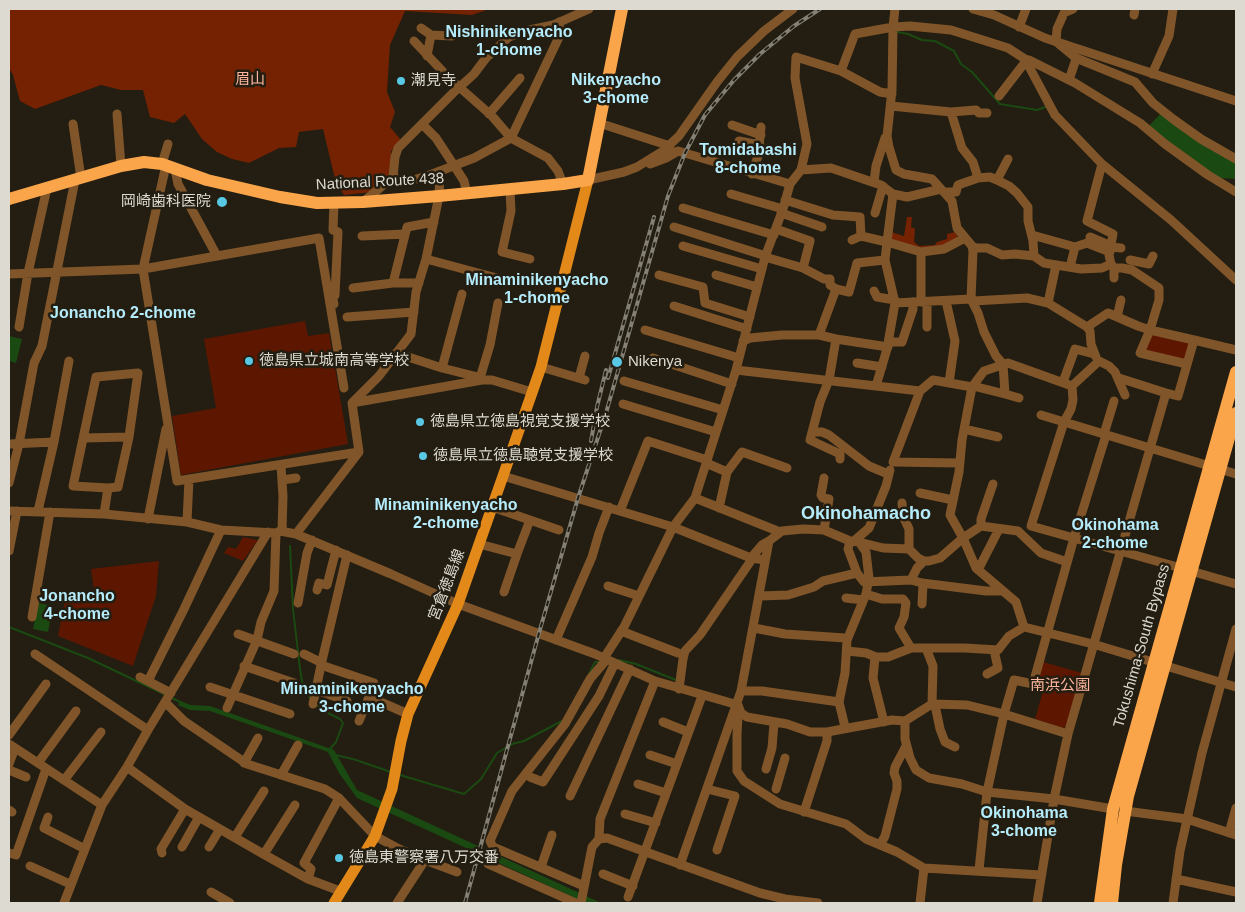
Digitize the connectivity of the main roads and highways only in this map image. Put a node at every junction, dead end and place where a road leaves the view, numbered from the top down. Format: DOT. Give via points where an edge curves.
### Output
graph roads {
  1 [pos="622,9"];
  2 [pos="588,180"];
  3 [pos="9,199"];
  4 [pos="1236,372"];
  5 [pos="1236,413"];
  6 [pos="1215,468"];
  7 [pos="1119,810"];
  8 [pos="334,903"];
  9 [pos="1100,903"];
  10 [pos="1112,903"];
  1 -- 2 [label="highway"];
  2 -- 3 [label="highway, National Route 438" via="467,194 317,203 207,180 168,166 144,162"];
  2 -- 8 [label="main road, 宮倉徳島線" via="541,367 492,508 458,604 408,714 383,816 375,836"];
  4 -- 6 [label="highway, Tokushima-South Bypass"];
  5 -- 6 [label="highway, Tokushima-South Bypass"];
  6 -- 7 [label="highway, Tokushima-South Bypass" via="1159,664 1128,796"];
  7 -- 9 [label="highway, Tokushima-South Bypass"];
  7 -- 10 [label="highway, Tokushima-South Bypass"];
}
